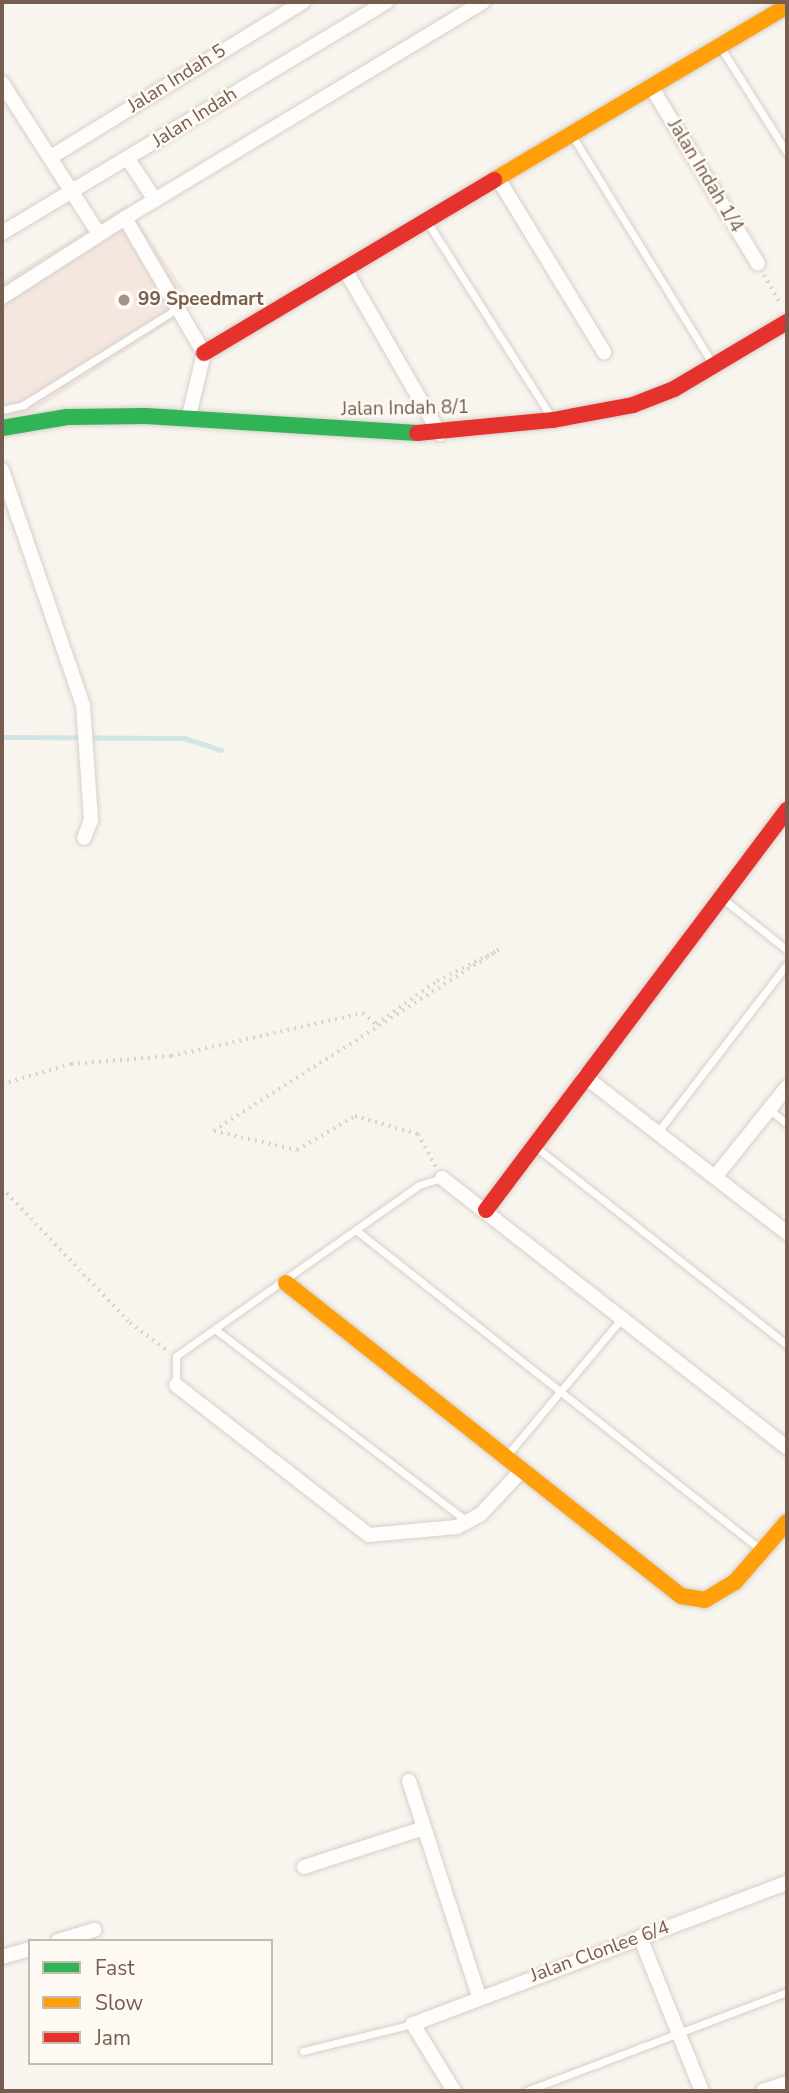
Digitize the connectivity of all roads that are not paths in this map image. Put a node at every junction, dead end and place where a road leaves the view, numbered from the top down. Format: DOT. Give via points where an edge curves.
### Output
graph roads {
  1 [pos="303,2"];
  2 [pos="387,2"];
  3 [pos="483,2"];
  4 [pos="787,6"];
  5 [pos="720,47"];
  6 [pos="2,83"];
  7 [pos="652,89"];
  8 [pos="573,136"];
  9 [pos="787,153"];
  10 [pos="51,157"];
  11 [pos="128,159"];
  12 [pos="499,180"];
  13 [pos="74,190"];
  14 [pos="155,200"];
  15 [pos="125,218"];
  16 [pos="428,223"];
  17 [pos="2,233"];
  18 [pos="99,234"];
  19 [pos="758,264"];
  20 [pos="347,273"];
  21 [pos="2,297"];
  22 [pos="178,308"];
  23 [pos="787,320"];
  24 [pos="604,352"];
  25 [pos="204,353"];
  26 [pos="714,366"];
  27 [pos="2,410"];
  28 [pos="188,420"];
  29 [pos="553,420"];
  30 [pos="2,428"];
  31 [pos="440,434"];
  32 [pos="2,470"];
  33 [pos="787,810"];
  34 [pos="84,838"];
  35 [pos="720,896"];
  36 [pos="787,950"];
  37 [pos="787,964"];
  38 [pos="584,1076"];
  39 [pos="787,1087"];
  40 [pos="769,1109"];
  41 [pos="787,1124"];
  42 [pos="657,1133"];
  43 [pos="533,1145"];
  44 [pos="715,1177"];
  45 [pos="442,1178"];
  46 [pos="486,1210"];
  47 [pos="357,1231"];
  48 [pos="787,1233"];
  49 [pos="286,1283"];
  50 [pos="623,1316"];
  51 [pos="215,1330"];
  52 [pos="787,1345"];
  53 [pos="176,1385"];
  54 [pos="562,1389"];
  55 [pos="787,1448"];
  56 [pos="506,1457"];
  57 [pos="522,1470"];
  58 [pos="467,1522"];
  59 [pos="787,1522"];
  60 [pos="762,1551"];
  61 [pos="409,1781"];
  62 [pos="424,1828"];
  63 [pos="304,1867"];
  64 [pos="787,1883"];
  65 [pos="94,1930"];
  66 [pos="640,1937"];
  67 [pos="65,1939"];
  68 [pos="28,1950"];
  69 [pos="2,1957"];
  70 [pos="787,1992"];
  71 [pos="479,1997"];
  72 [pos="413,2024"];
  73 [pos="678,2034"];
  74 [pos="303,2051"];
  75 [pos="787,2083"];
  76 [pos="454,2091"];
  77 [pos="526,2091"];
  78 [pos="702,2091"];
  79 [pos="763,2091"];
  1 -- 10 [label="street, Jalan Indah 5"];
  2 -- 11 [label="street, Jalan Indah"];
  3 -- 14 [label="street"];
  4 -- 5 [label="street"];
  5 -- 7 [label="street"];
  5 -- 9 [label="lane"];
  6 -- 10 [label="street"];
  7 -- 8 [label="street"];
  7 -- 19 [label="street, Jalan Indah 1/4"];
  8 -- 12 [label="street"];
  8 -- 26 [label="lane"];
  10 -- 13 [label="street"];
  11 -- 13 [label="street, Jalan Indah"];
  11 -- 14 [label="street"];
  12 -- 16 [label="street"];
  12 -- 24 [label="street"];
  13 -- 17 [label="street, Jalan Indah"];
  13 -- 18 [label="street"];
  14 -- 15 [label="street"];
  15 -- 18 [label="street"];
  15 -- 22 [label="street"];
  16 -- 20 [label="street"];
  16 -- 29 [label="lane"];
  18 -- 21 [label="street"];
  20 -- 25 [label="street"];
  20 -- 31 [label="street"];
  22 -- 25 [label="street"];
  22 -- 27 [label="lane" via="23,405"];
  23 -- 26 [label="street, Jalan Indah 8/1"];
  25 -- 28 [label="street"];
  26 -- 29 [label="street, Jalan Indah 8/1" via="633,404"];
  28 -- 30 [label="street, Jalan Indah 8/1" via="67,417"];
  28 -- 31 [label="street, Jalan Indah 8/1"];
  29 -- 31 [label="street, Jalan Indah 8/1"];
  32 -- 34 [label="street" via="79,693 91,820"];
  33 -- 35 [label="street"];
  35 -- 36 [label="lane"];
  35 -- 38 [label="street"];
  37 -- 42 [label="lane"];
  38 -- 42 [label="street"];
  38 -- 43 [label="street"];
  39 -- 40 [label="street"];
  40 -- 41 [label="lane"];
  40 -- 44 [label="street"];
  42 -- 44 [label="street"];
  43 -- 46 [label="street"];
  43 -- 52 [label="lane"];
  44 -- 48 [label="street"];
  45 -- 46 [label="street"];
  45 -- 47 [label="lane" via="419,1185"];
  46 -- 50 [label="street"];
  47 -- 49 [label="lane"];
  47 -- 54 [label="lane"];
  49 -- 51 [label="lane"];
  49 -- 56 [label="street"];
  50 -- 54 [label="lane"];
  50 -- 55 [label="street"];
  51 -- 53 [label="lane" via="176,1356"];
  51 -- 58 [label="lane"];
  53 -- 58 [label="street" via="369,1535 406,1535"];
  54 -- 56 [label="lane"];
  54 -- 60 [label="lane"];
  56 -- 57 [label="street"];
  57 -- 58 [label="street"];
  57 -- 60 [label="street" via="681,1596 705,1600 735,1582"];
  59 -- 60 [label="street"];
  61 -- 62 [label="street"];
  62 -- 63 [label="street"];
  62 -- 71 [label="street"];
  64 -- 66 [label="street, Jalan Clonlee 6/4"];
  65 -- 67 [label="street"];
  66 -- 71 [label="street, Jalan Clonlee 6/4"];
  66 -- 73 [label="street"];
  68 -- 69 [label="street"];
  70 -- 73 [label="lane"];
  71 -- 72 [label="street, Jalan Clonlee 6/4"];
  72 -- 74 [label="lane"];
  72 -- 76 [label="street"];
  73 -- 77 [label="lane"];
  73 -- 78 [label="street"];
  75 -- 79 [label="street"];
}
